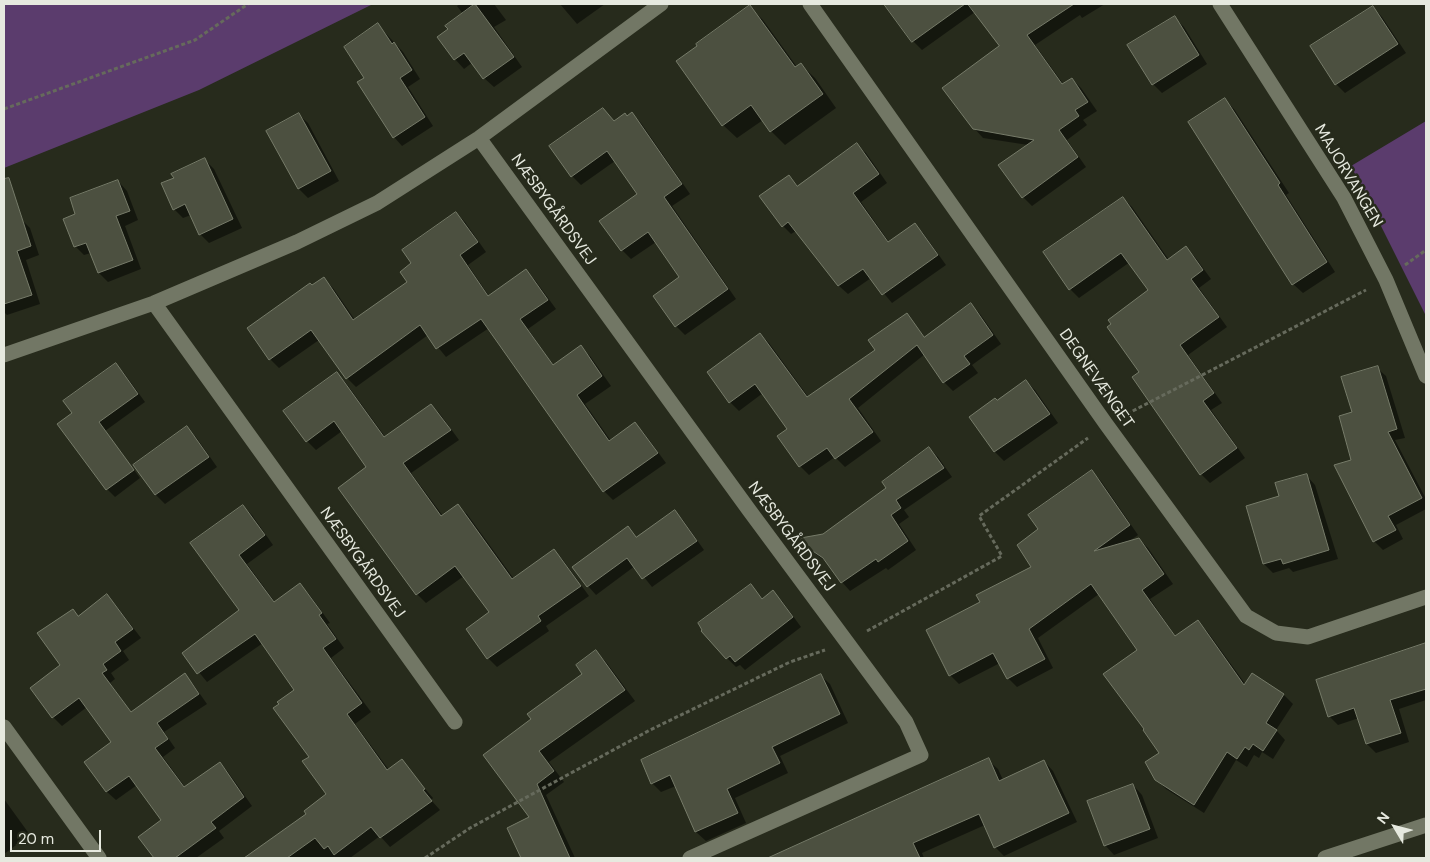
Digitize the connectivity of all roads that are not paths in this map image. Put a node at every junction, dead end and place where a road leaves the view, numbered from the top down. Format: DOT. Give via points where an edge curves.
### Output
graph roads {
  1 [pos="661,4"];
  2 [pos="810,4"];
  3 [pos="1220,4"];
  4 [pos="479,138"];
  5 [pos="154,303"];
  6 [pos="4,355"];
  7 [pos="1426,376"];
  8 [pos="1426,598"];
  9 [pos="455,722"];
  10 [pos="4,727"];
  11 [pos="1426,825"];
  12 [pos="99,858"];
  13 [pos="690,858"];
  14 [pos="1324,858"];
  1 -- 4 [label="street"];
  2 -- 8 [label="street, DEGNEVÆNGET" via="1106,424 1246,616 1276,633 1308,637"];
  3 -- 7 [label="street, MAJORVANGEN" via="1344,198 1386,280"];
  4 -- 5 [label="street" via="377,203 297,242"];
  4 -- 13 [label="street, NÆSBYGÅRDSVEJ" via="906,722 920,755"];
  5 -- 6 [label="street"];
  5 -- 9 [label="street, NÆSBYGÅRDSVEJ"];
  10 -- 12 [label="street"];
  11 -- 14 [label="street"];
}
